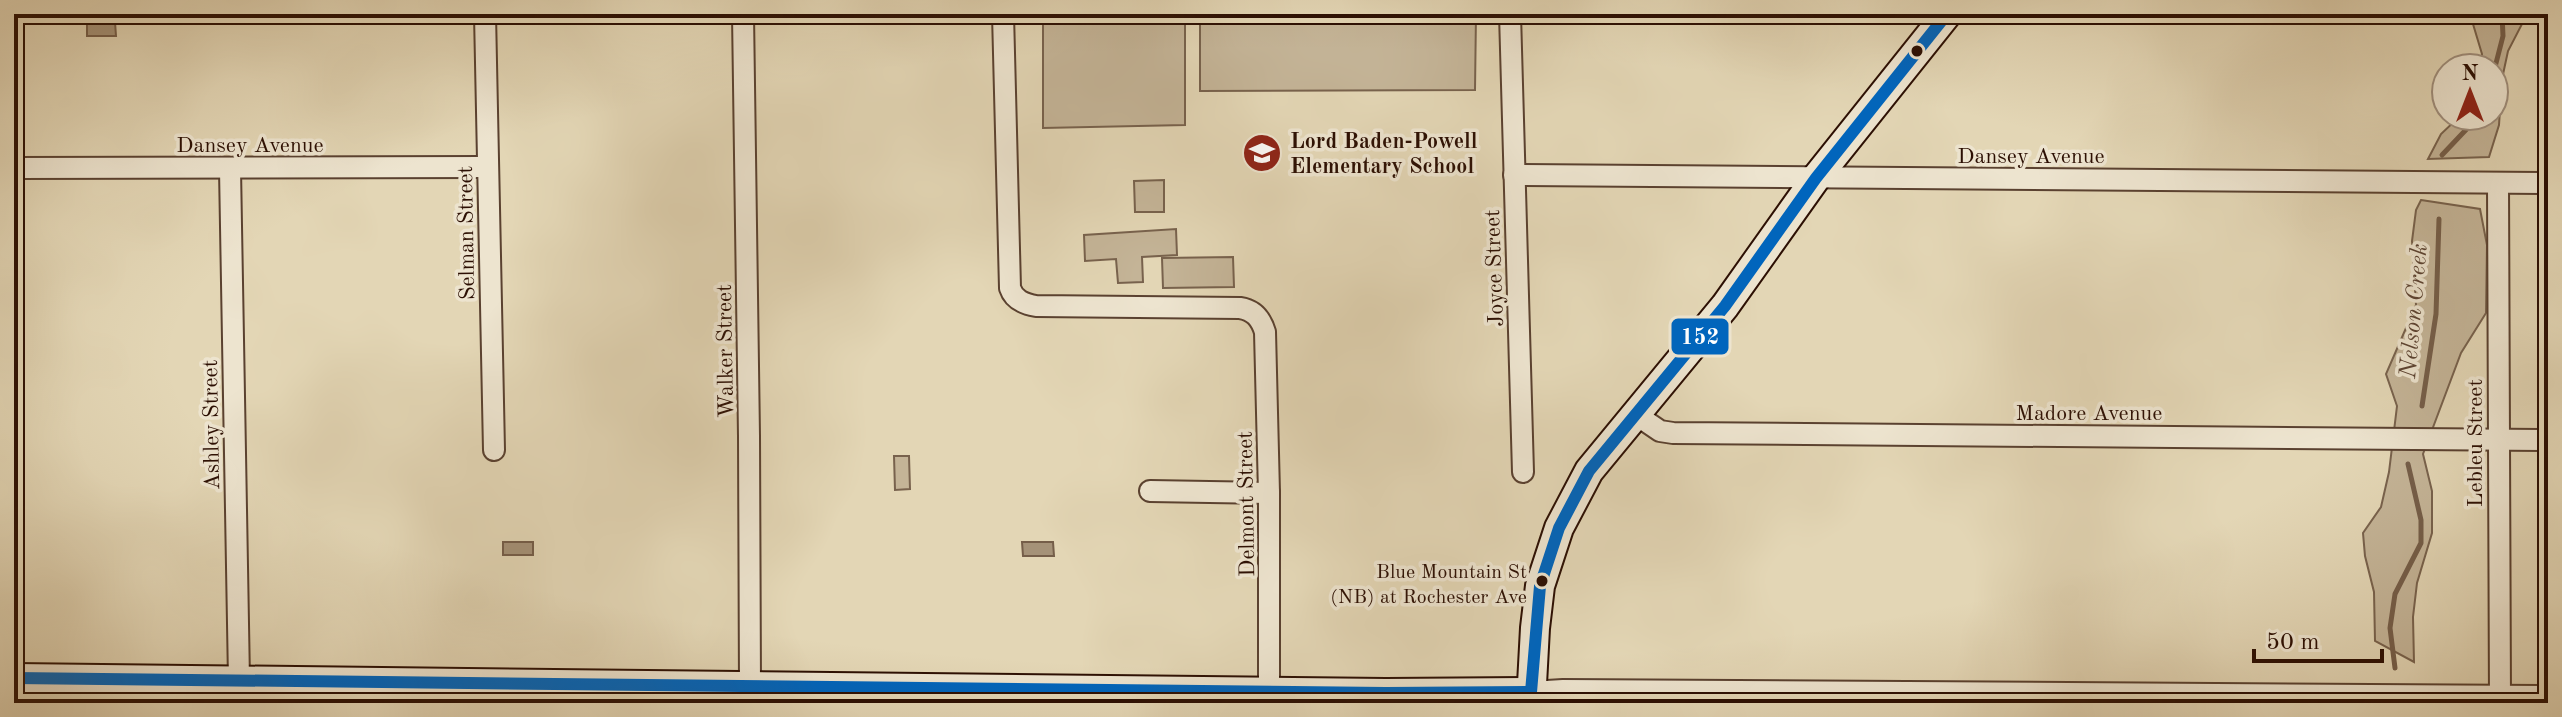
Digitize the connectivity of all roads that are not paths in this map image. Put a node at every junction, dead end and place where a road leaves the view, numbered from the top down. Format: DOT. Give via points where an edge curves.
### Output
graph roads {
  1 [pos="485,14"];
  2 [pos="743,14"];
  3 [pos="1003,14"];
  4 [pos="1510,14"];
  5 [pos="1947,14"];
  6 [pos="487,167"];
  7 [pos="14,168"];
  8 [pos="230,169"];
  9 [pos="1514,175"];
  10 [pos="1816,178"];
  11 [pos="2498,183"];
  12 [pos="2548,183"];
  13 [pos="1635,414"];
  14 [pos="2498,440"];
  15 [pos="2548,440"];
  16 [pos="494,450"];
  17 [pos="1523,472"];
  18 [pos="1150,491"];
  19 [pos="1269,493"];
  20 [pos="14,678"];
  21 [pos="239,680"];
  22 [pos="750,687"];
  23 [pos="1269,692"];
  24 [pos="631,694"];
  25 [pos="2548,696"];
  26 [pos="1531,698"];
  27 [pos="2500,699"];
  1 -- 6 [label="street, Selman Street"];
  2 -- 22 [label="street, Walker Street"];
  3 -- 19 [label="street, Delmont Street" via="1010,288 1018,300 1036,306 1248,309 1265,332"];
  4 -- 9 [label="street, Joyce Street"];
  5 -- 10 [label="street"];
  6 -- 8 [label="street, Dansey Avenue"];
  6 -- 16 [label="street, Selman Street"];
  7 -- 8 [label="street, Dansey Avenue"];
  8 -- 21 [label="street, Ashley Street"];
  9 -- 10 [label="street, Dansey Avenue"];
  9 -- 17 [label="street, Joyce Street"];
  10 -- 11 [label="street, Dansey Avenue"];
  10 -- 13 [label="street" via="1725,306"];
  11 -- 12 [label="street, Dansey Avenue"];
  11 -- 14 [label="street, Lebleu Street"];
  13 -- 14 [label="street, Madore Avenue" via="1660,431 1673,433"];
  13 -- 26 [label="street" via="1589,471 1550,551 1536,611"];
  14 -- 15 [label="street, Madore Avenue"];
  14 -- 27 [label="street, Lebleu Street"];
  18 -- 19 [label="street"];
  19 -- 23 [label="street, Delmont Street"];
  20 -- 21 [label="street"];
  21 -- 24 [label="street"];
  22 -- 23 [label="street"];
  22 -- 24 [label="street"];
  23 -- 26 [label="street"];
  25 -- 27 [label="street"];
  26 -- 27 [label="street" via="1563,690"];
}
